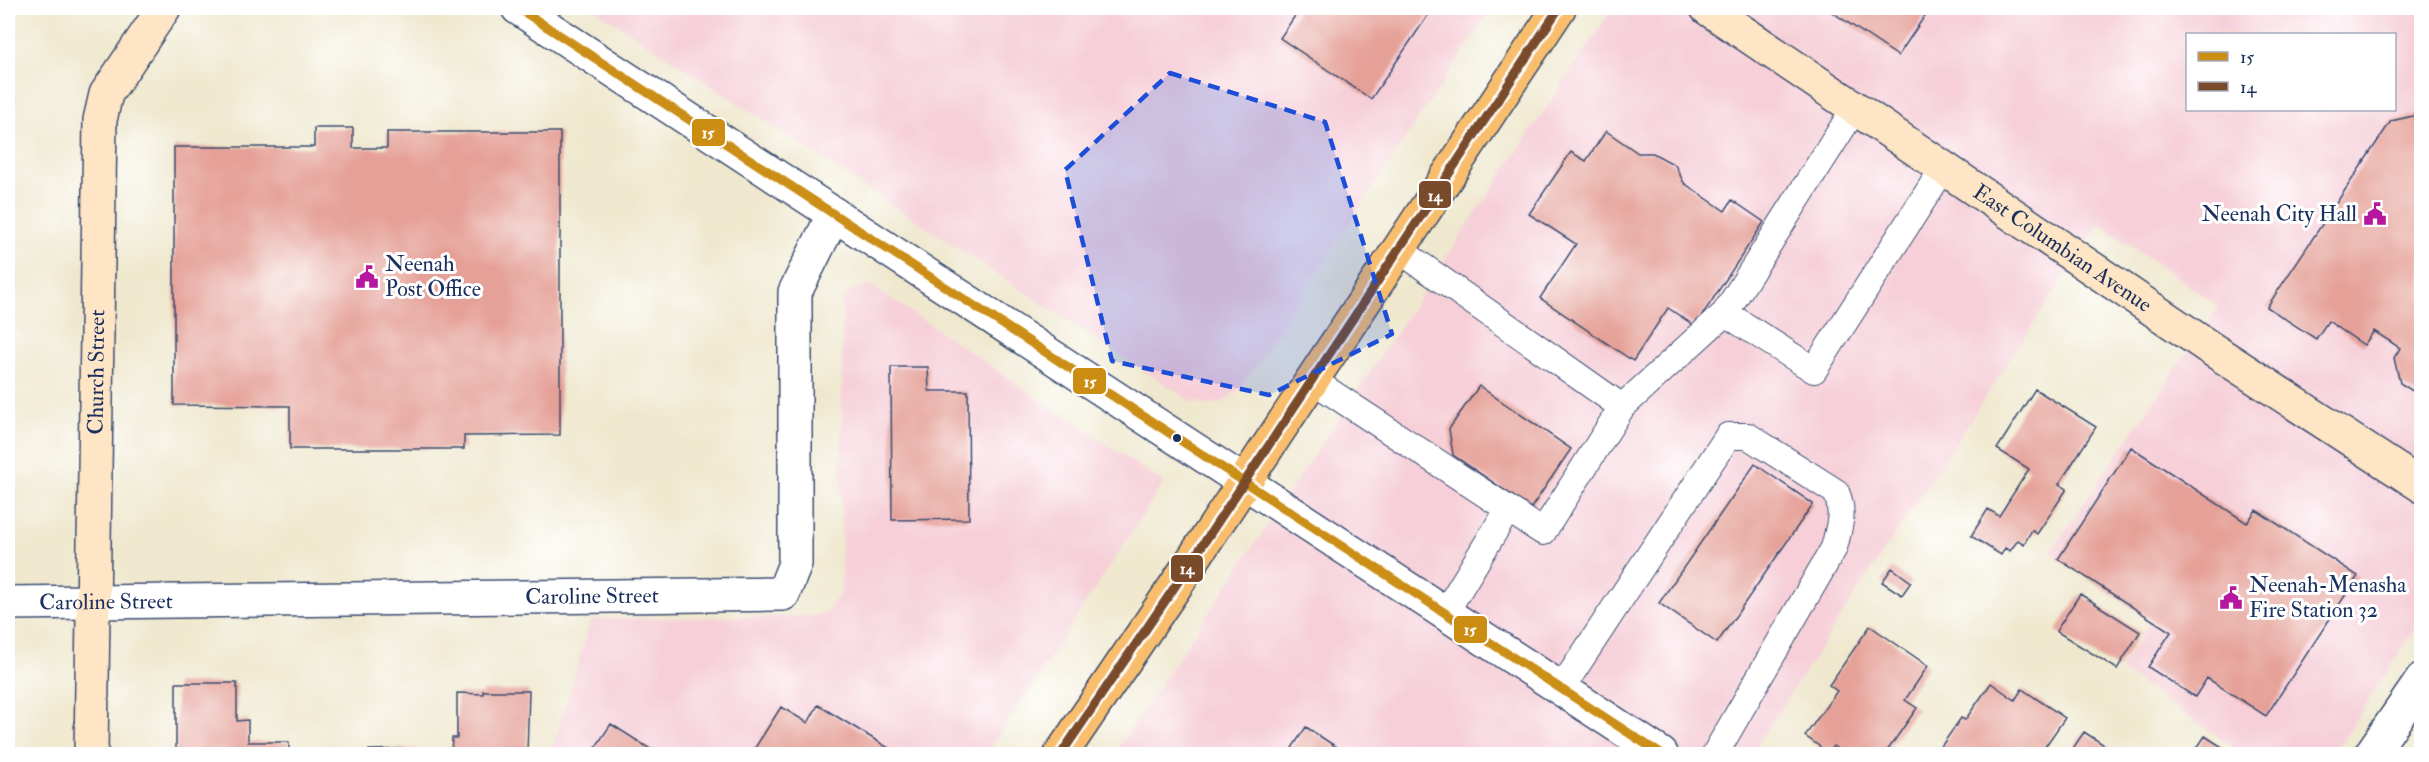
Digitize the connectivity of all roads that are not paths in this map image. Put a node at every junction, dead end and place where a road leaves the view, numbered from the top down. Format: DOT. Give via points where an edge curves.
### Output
graph roads {
  1 [pos="164,8"];
  2 [pos="518,8"];
  3 [pos="1558,8"];
  4 [pos="1707,8"];
  5 [pos="1855,108"];
  6 [pos="1944,167"];
  7 [pos="834,214"];
  8 [pos="1398,249"];
  9 [pos="1725,313"];
  10 [pos="1312,380"];
  11 [pos="1622,407"];
  12 [pos="1245,481"];
  13 [pos="2421,486"];
  14 [pos="1509,509"];
  15 [pos="94,602"];
  16 [pos="8,603"];
  17 [pos="1445,613"];
  18 [pos="2421,680"];
  19 [pos="1561,689"];
  20 [pos="91,754"];
  21 [pos="1061,754"];
  22 [pos="1661,754"];
  23 [pos="1715,754"];
  24 [pos="2371,754"];
  1 -- 15 [label="street, Church Street" via="106,94 100,120"];
  2 -- 7 [label="street"];
  3 -- 8 [label="main road"];
  4 -- 5 [label="street, East Columbian Avenue"];
  5 -- 6 [label="street, East Columbian Avenue"];
  5 -- 9 [label="lane"];
  6 -- 9 [label="lane" via="1814,370"];
  6 -- 13 [label="street, East Columbian Avenue"];
  7 -- 12 [label="street"];
  7 -- 15 [label="street, Caroline Street" via="795,292 795,564 783,594"];
  8 -- 10 [label="main road"];
  8 -- 11 [label="lane"];
  9 -- 11 [label="lane"];
  10 -- 12 [label="main road"];
  10 -- 14 [label="lane"];
  11 -- 14 [label="lane" via="1543,532"];
  12 -- 17 [label="street"];
  12 -- 21 [label="main road"];
  14 -- 17 [label="lane"];
  15 -- 16 [label="street, Caroline Street"];
  15 -- 20 [label="street, Church Street"];
  17 -- 19 [label="street"];
  18 -- 24 [label="street"];
  19 -- 22 [label="street"];
  19 -- 23 [label="lane" via="1728,436 1748,436 1836,492 1841,517 1834,548"];
}
